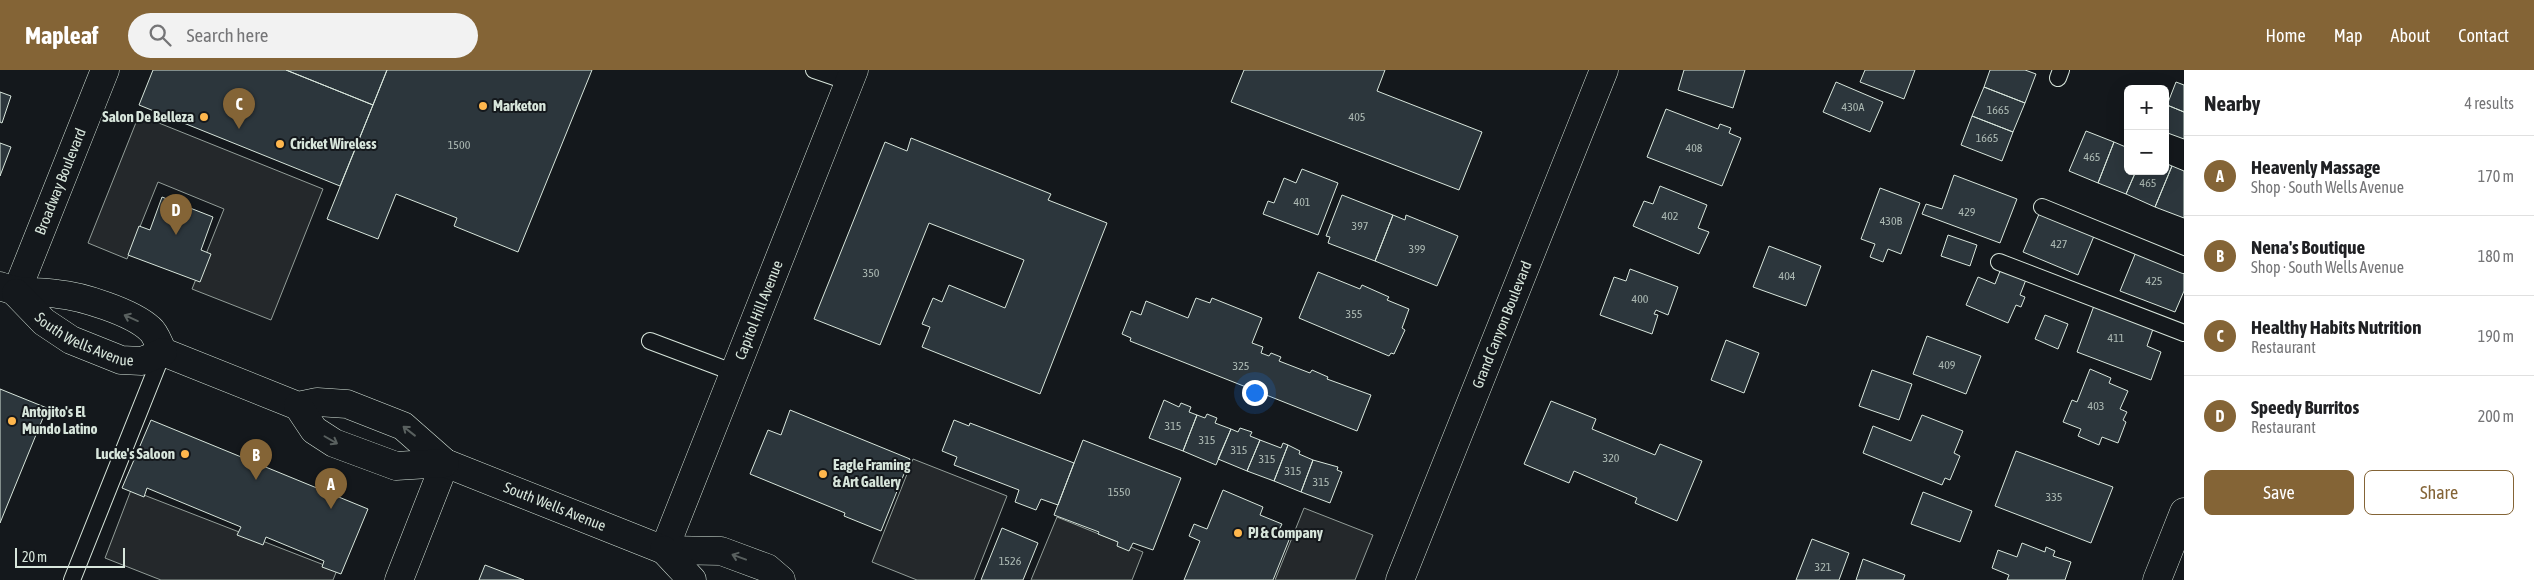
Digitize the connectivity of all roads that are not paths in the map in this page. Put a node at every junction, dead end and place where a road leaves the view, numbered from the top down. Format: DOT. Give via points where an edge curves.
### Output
graph roads {
  1 [pos="105,70"];
  2 [pos="814,70"];
  3 [pos="1604,70"];
  4 [pos="852,76"];
  5 [pos="2042,206"];
  6 [pos="1999,262"];
  7 [pos="2184,264"];
  8 [pos="8,289"];
  9 [pos="2184,333"];
  10 [pos="650,341"];
  11 [pos="163,352"];
  12 [pos="734,373"];
  13 [pos="298,406"];
  14 [pos="446,463"];
  15 [pos="2184,512"];
  16 [pos="664,550"];
  17 [pos="72,580"];
  18 [pos="399,580"];
  19 [pos="692,580"];
  20 [pos="781,580"];
  21 [pos="1400,580"];
  22 [pos="2157,580"];
  1 -- 8 [label="street, Broadway Boulevard"];
  2 -- 4 [label="lane"];
  3 -- 21 [label="street, Grand Canyon Boulevard"];
  4 -- 12 [label="street, Capitol Hill Avenue"];
  5 -- 7 [label="lane"];
  6 -- 9 [label="lane"];
  11 -- 8 [label="street, South Wells Avenue, one-way" via="152,330 84,298"];
  8 -- 11 [label="street, South Wells Avenue" via="44,322 71,340 121,360 142,361"];
  10 -- 12 [label="lane"];
  11 -- 13 [label="street"];
  11 -- 17 [label="lane"];
  12 -- 16 [label="street, Capitol Hill Avenue"];
  14 -- 13 [label="street, South Wells Avenue, one-way" via="403,426 381,417 347,404 317,402"];
  13 -- 14 [label="street, South Wells Avenue, one-way" via="314,430 334,443 396,466"];
  14 -- 16 [label="street, South Wells Avenue"];
  14 -- 18 [label="street"];
  15 -- 22 [label="street"];
  16 -- 19 [label="street, South Wells Avenue"];
  20 -- 16 [label="street, South Wells Avenue, one-way" via="767,568 721,550"];
}
